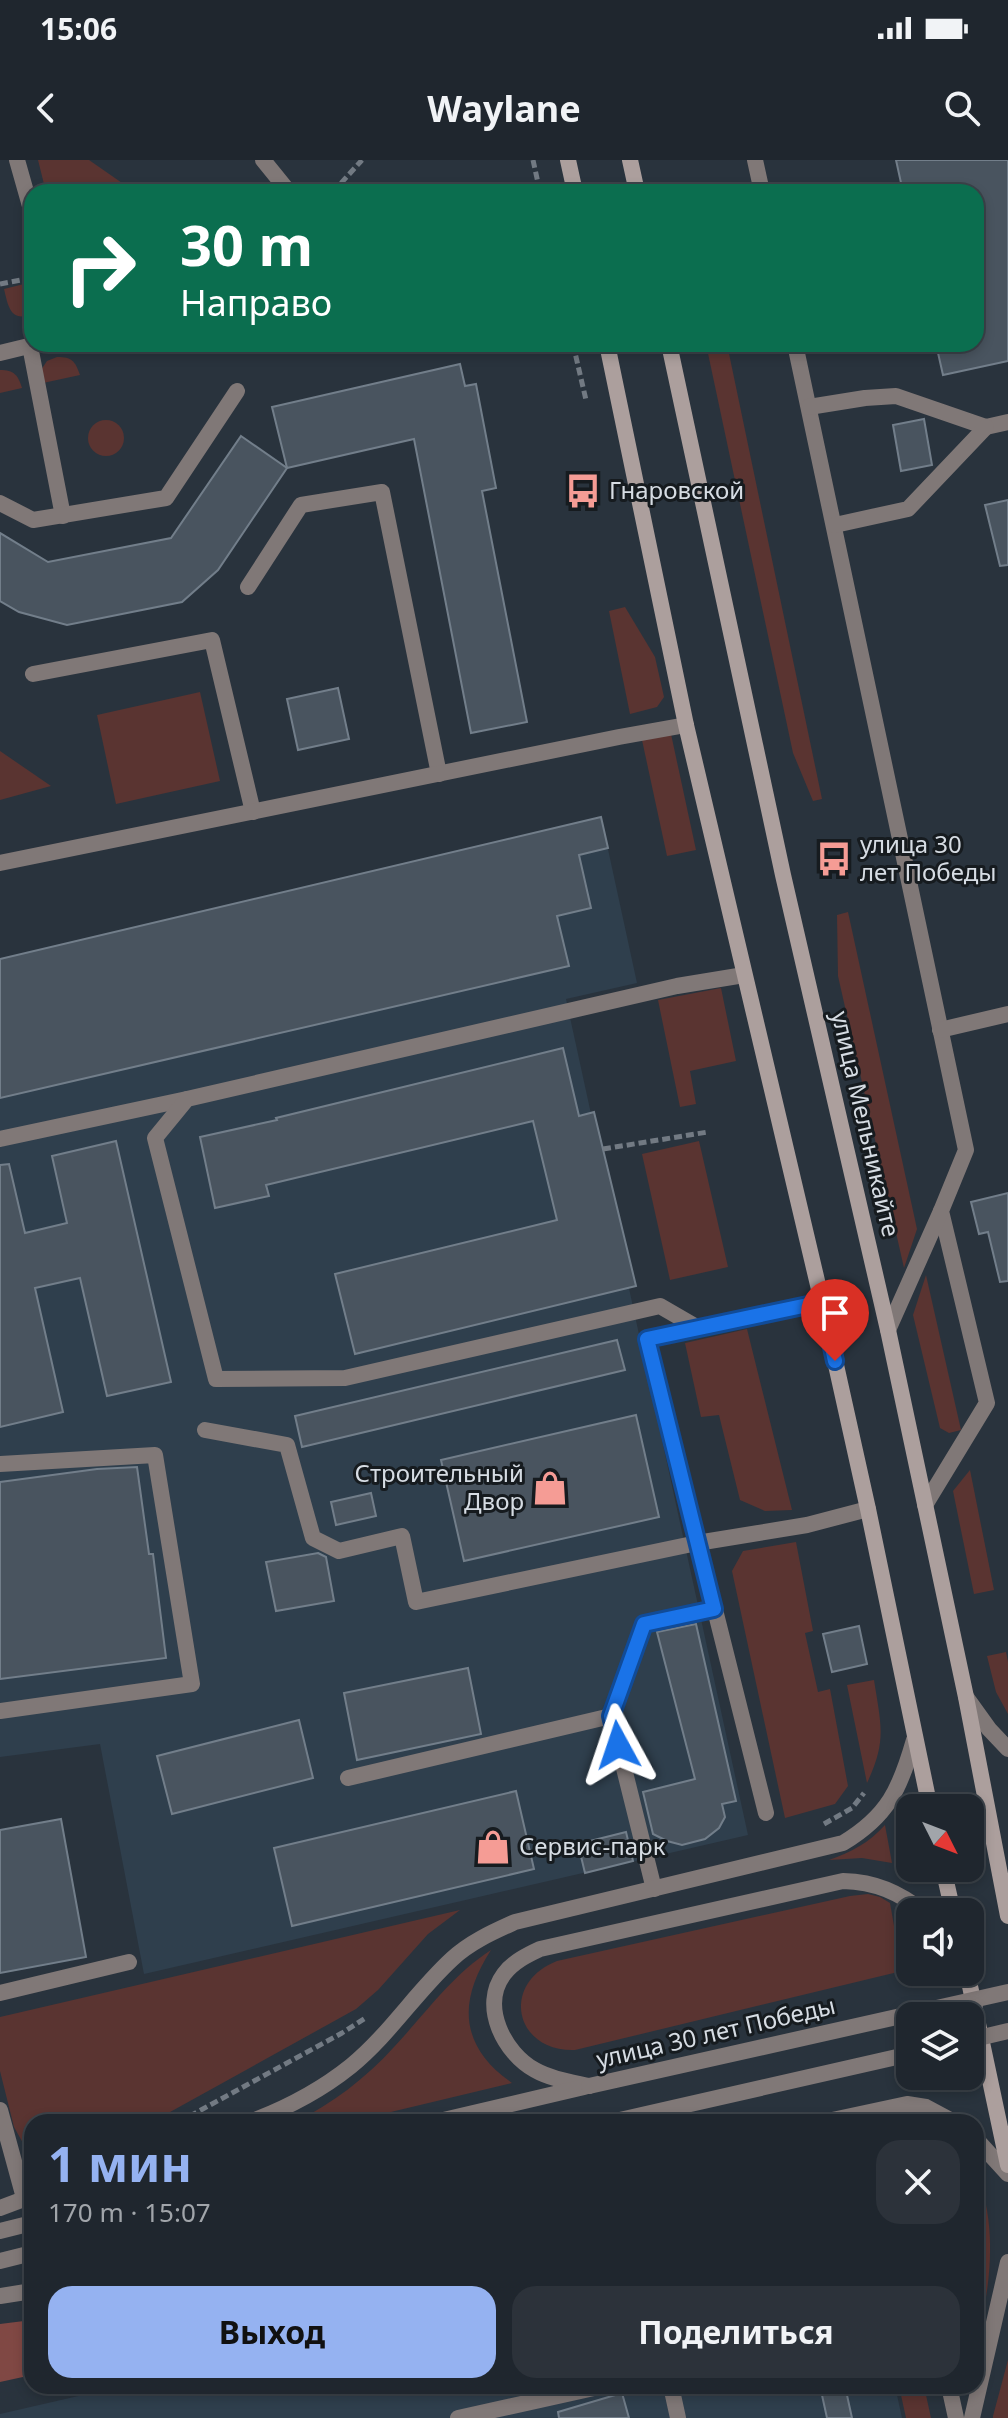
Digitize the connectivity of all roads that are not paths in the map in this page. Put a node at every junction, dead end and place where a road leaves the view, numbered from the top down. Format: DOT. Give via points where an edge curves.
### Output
graph roads {
  1 [pos="17,160"];
  2 [pos="263,160"];
  3 [pos="568,160"];
  4 [pos="630,160"];
  5 [pos="755,160"];
  6 [pos="282,184"];
  7 [pos="573,184"];
  8 [pos="635,184"];
  9 [pos="760,184"];
  10 [pos="24,185"];
  11 [pos="24,347"];
  12 [pos="35,352"];
  13 [pos="609,352"];
  14 [pos="671,352"];
  15 [pos="797,352"];
  16 [pos="0,353"];
  17 [pos="237,391"];
  18 [pos="809,407"];
  19 [pos="1008,422"];
  20 [pos="986,427"];
  21 [pos="0,503"];
  22 [pos="63,516"];
  23 [pos="835,525"];
  24 [pos="248,587"];
  25 [pos="33,674"];
  26 [pos="686,725"];
  27 [pos="439,774"];
  28 [pos="253,812"];
  29 [pos="0,863"];
  30 [pos="744,975"];
  31 [pos="1008,1014"];
  32 [pos="940,1030"];
  33 [pos="187,1099"];
  34 [pos="0,1139"];
  35 [pos="941,1211"];
  36 [pos="822,1302"];
  37 [pos="698,1328"];
  38 [pos="888,1330"];
  39 [pos="205,1430"];
  40 [pos="0,1464"];
  41 [pos="925,1505"];
  42 [pos="868,1509"];
  43 [pos="697,1543"];
  44 [pos="714,1609"];
  45 [pos="966,1697"];
  46 [pos="0,1711"];
  47 [pos="611,1716"];
  48 [pos="914,1740"];
  49 [pos="1008,1749"];
  50 [pos="348,1778"];
  51 [pos="927,1794"];
  52 [pos="766,1813"];
  53 [pos="654,1889"];
  54 [pos="905,1898"];
  55 [pos="1008,1916"];
  56 [pos="129,1962"];
  57 [pos="970,1986"];
  58 [pos="1008,1992"];
  59 [pos="0,1993"];
  60 [pos="1008,2031"];
  61 [pos="984,2037"];
  62 [pos="896,2057"];
  63 [pos="589,2086"];
  64 [pos="0,2110"];
  65 [pos="271,2114"];
  66 [pos="469,2114"];
  67 [pos="646,2114"];
  68 [pos="860,2114"];
  69 [pos="939,2114"];
  70 [pos="984,2148"];
  71 [pos="1008,2165"];
  72 [pos="1008,2174"];
  73 [pos="24,2185"];
  74 [pos="24,2199"];
  75 [pos="0,2208"];
  76 [pos="24,2225"];
  77 [pos="0,2231"];
  78 [pos="24,2255"];
  79 [pos="0,2261"];
  80 [pos="1008,2262"];
  81 [pos="24,2292"];
  82 [pos="0,2296"];
  83 [pos="984,2366"];
  84 [pos="567,2394"];
  85 [pos="673,2394"];
  86 [pos="951,2394"];
  87 [pos="978,2394"];
  88 [pos="458,2418"];
  89 [pos="678,2418"];
  90 [pos="956,2418"];
  91 [pos="972,2418"];
  1 -- 10 [label="street"];
  2 -- 6 [label="street"];
  3 -- 7 [label="main road"];
  4 -- 8 [label="main road"];
  5 -- 9 [label="street"];
  11 -- 16 [label="street"];
  12 -- 22 [label="street"];
  13 -- 26 [label="main road"];
  14 -- 38 [label="main road, улица Мельникайте"];
  15 -- 18 [label="street"];
  17 -- 22 [label="street" via="166,498"];
  18 -- 20 [label="street" via="896,396"];
  18 -- 23 [label="street"];
  19 -- 20 [label="street"];
  20 -- 23 [label="street" via="908,509"];
  21 -- 22 [label="street" via="33,520"];
  23 -- 32 [label="street"];
  24 -- 27 [label="street" via="301,505 382,492"];
  25 -- 28 [label="street" via="212,640"];
  26 -- 27 [label="street"];
  26 -- 30 [label="main road"];
  27 -- 28 [label="street"];
  28 -- 29 [label="street"];
  30 -- 33 [label="street"];
  30 -- 36 [label="main road"];
  31 -- 32 [label="street"];
  32 -- 35 [label="street" via="966,1150"];
  33 -- 34 [label="street"];
  33 -- 37 [label="street" via="155,1138 216,1379 345,1378 660,1306"];
  35 -- 38 [label="street"];
  35 -- 41 [label="street" via="987,1403"];
  36 -- 37 [label="street"];
  36 -- 42 [label="main road"];
  37 -- 43 [label="street" via="647,1339"];
  38 -- 41 [label="main road, улица Мельникайте"];
  39 -- 43 [label="street" via="287,1445 313,1538 339,1551 402,1536 416,1602"];
  40 -- 46 [label="street" via="155,1455 192,1684"];
  41 -- 45 [label="main road, улица Мельникайте"];
  42 -- 43 [label="street"];
  42 -- 48 [label="main road"];
  43 -- 44 [label="street"];
  44 -- 47 [label="street" via="644,1624"];
  44 -- 52 [label="street"];
  45 -- 49 [label="street"];
  45 -- 55 [label="main road, улица Мельникайте"];
  47 -- 50 [label="street"];
  47 -- 53 [label="street"];
  48 -- 51 [label="main road"];
  48 -- 53 [label="street" via="884,1811 843,1843"];
  53 -- 65 [label="street" via="515,1922 480,1938 453,1958 352,2065"];
  54 -- 63 [label="street" via="883,1886 843,1881 540,1949 521,1958 496,1989 496,2016 505,2042 534,2070"];
  56 -- 59 [label="street"];
  57 -- 71 [label="main road"];
  58 -- 63 [label="street, улица 30 лет Победы, bridge"];
  60 -- 61 [label="street, bridge"];
  62 -- 67 [label="street"];
  63 -- 66 [label="street, улица 30 лет Победы"];
  64 -- 73 [label="street"];
  68 -- 69 [label="street" via="907,2104"];
  70 -- 72 [label="street"];
  74 -- 75 [label="street"];
  76 -- 77 [label="street"];
  78 -- 79 [label="street"];
  80 -- 83 [label="street"];
  81 -- 82 [label="street"];
  84 -- 88 [label="street"];
  85 -- 89 [label="street"];
  86 -- 90 [label="street"];
  87 -- 91 [label="street"];
}
